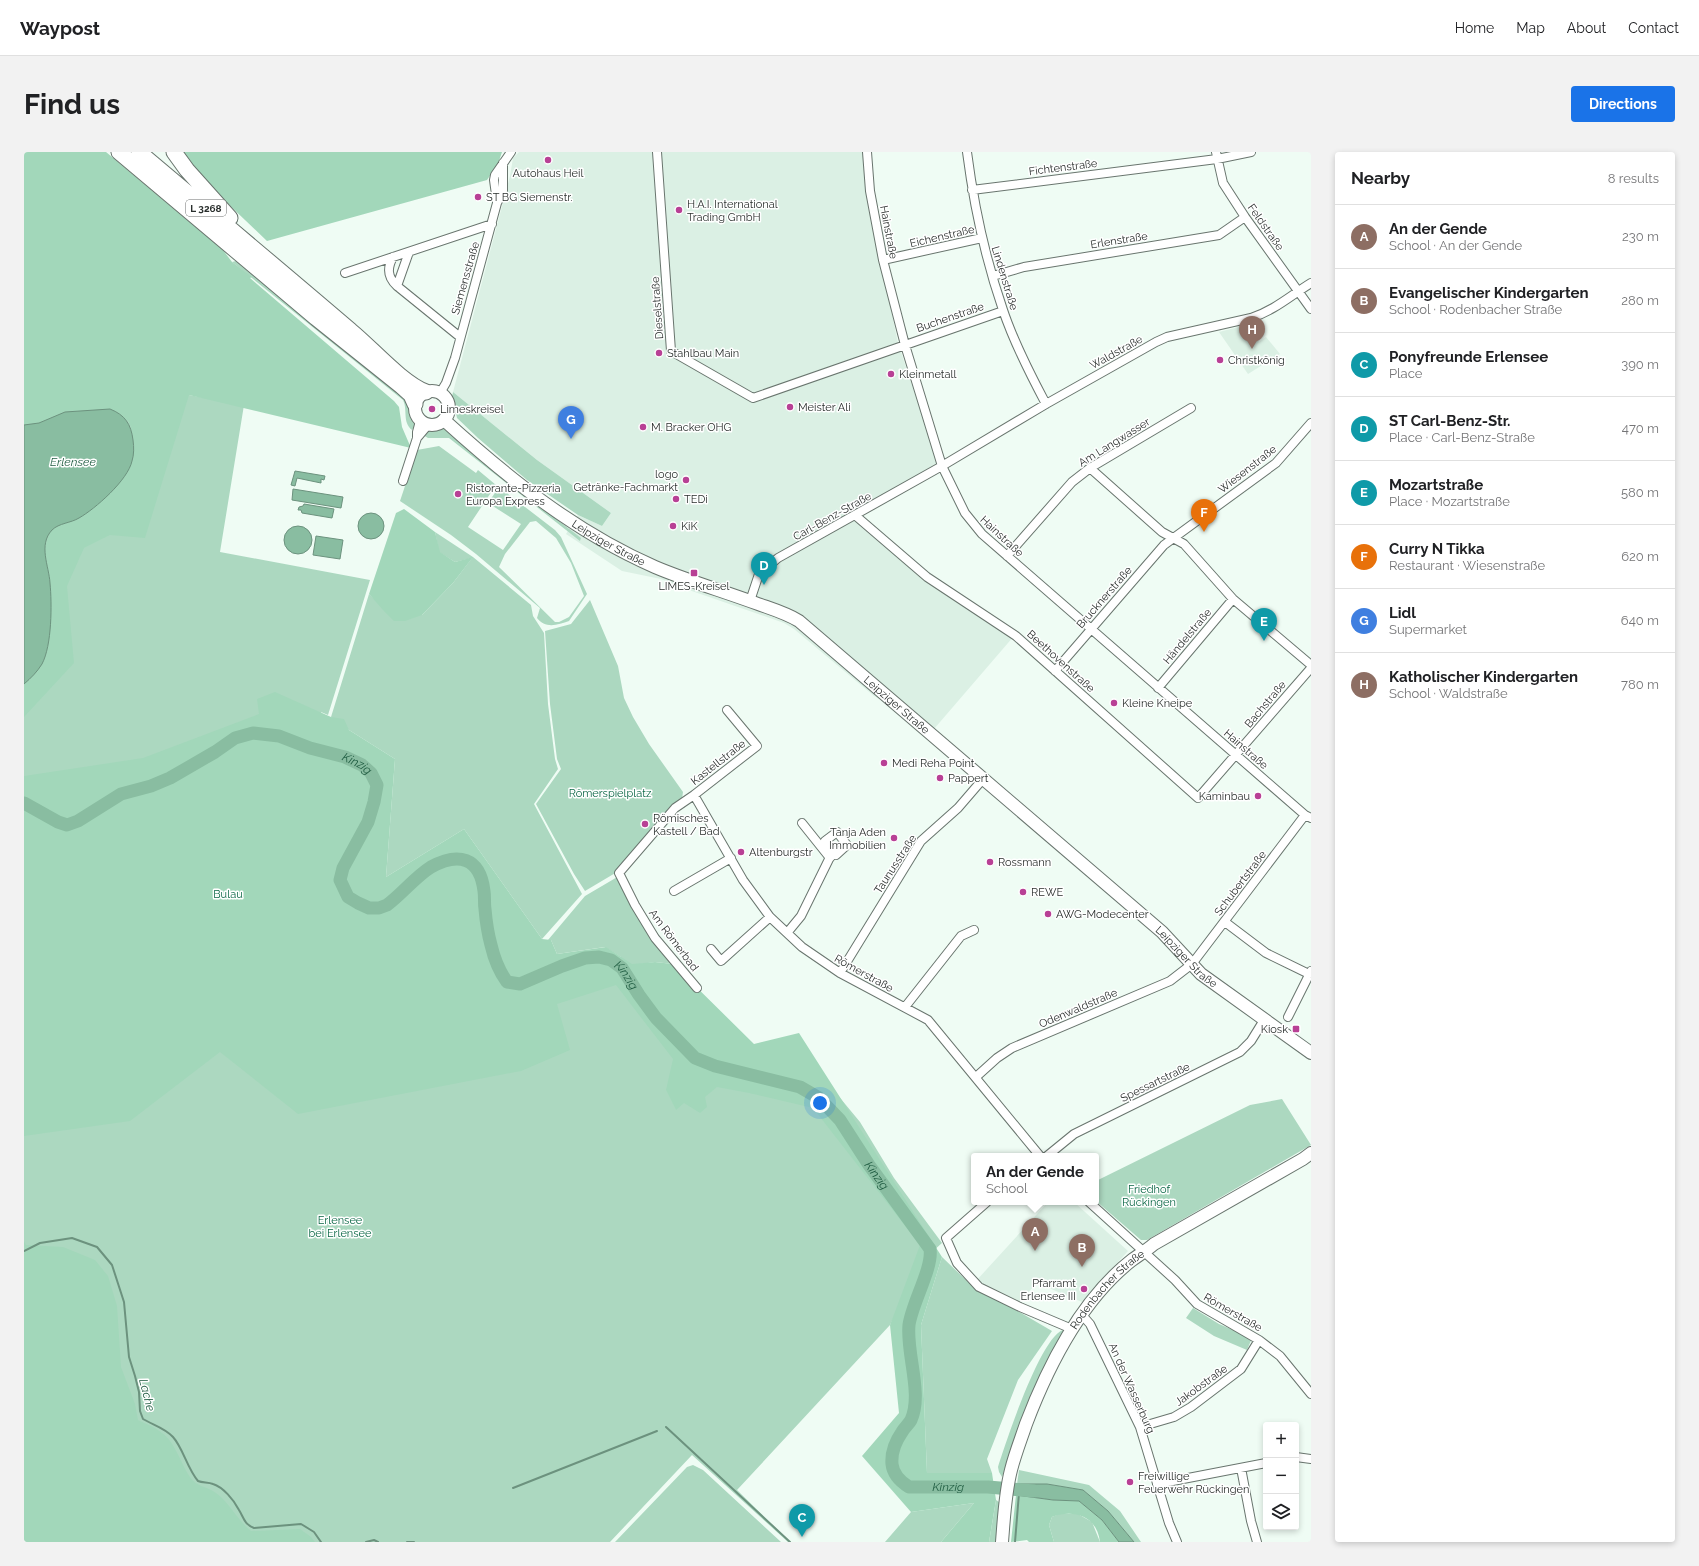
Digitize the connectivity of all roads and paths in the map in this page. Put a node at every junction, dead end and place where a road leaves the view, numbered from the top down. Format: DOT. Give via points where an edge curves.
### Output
graph roads {
  1 [pos="119,152"];
  2 [pos="139,152"];
  3 [pos="174,152"];
  4 [pos="511,152"];
  5 [pos="657,152"];
  6 [pos="867,152"];
  7 [pos="967,152"];
  8 [pos="1251,152"];
  9 [pos="1216,155"];
  10 [pos="972,190"];
  11 [pos="1245,217"];
  12 [pos="492,224"];
  13 [pos="982,238"];
  14 [pos="409,252"];
  15 [pos="393,257"];
  16 [pos="883,260"];
  17 [pos="273,264"];
  18 [pos="345,272"];
  19 [pos="993,276"];
  20 [pos="1311,283"];
  21 [pos="397,286"];
  22 [pos="1298,291"];
  23 [pos="1311,309"];
  24 [pos="1003,311"];
  25 [pos="460,337"];
  26 [pos="905,345"];
  27 [pos="433,392"];
  28 [pos="416,404"];
  29 [pos="1046,404"];
  30 [pos="1191,408"];
  31 [pos="444,420"];
  32 [pos="424,423"];
  33 [pos="1311,423"];
  34 [pos="942,466"];
  35 [pos="1090,468"];
  36 [pos="403,481"];
  37 [pos="856,516"];
  38 [pos="1172,539"];
  39 [pos="1007,556"];
  40 [pos="1233,599"];
  41 [pos="750,601"];
  42 [pos="1091,629"];
  43 [pos="1311,666"];
  44 [pos="1055,671"];
  45 [pos="1158,688"];
  46 [pos="728,710"];
  47 [pos="1236,755"];
  48 [pos="983,780"];
  49 [pos="694,795"];
  50 [pos="1308,817"];
  51 [pos="802,823"];
  52 [pos="731,858"];
  53 [pos="674,892"];
  54 [pos="770,917"];
  55 [pos="1225,922"];
  56 [pos="974,930"];
  57 [pos="787,933"];
  58 [pos="711,949"];
  59 [pos="1192,964"];
  60 [pos="840,973"];
  61 [pos="1310,973"];
  62 [pos="697,988"];
  63 [pos="905,1007"];
  64 [pos="1288,1016"];
  65 [pos="1264,1020"];
  66 [pos="1311,1053"];
  67 [pos="976,1077"];
  68 [pos="1038,1153"];
  69 [pos="1051,1153"];
  70 [pos="1311,1153"];
  71 [pos="984,1205"];
  72 [pos="1092,1205"];
  73 [pos="1144,1252"];
  74 [pos="1082,1315"];
  75 [pos="1072,1329"];
  76 [pos="1259,1340"];
  77 [pos="1311,1394"];
  78 [pos="1140,1427"];
  79 [pos="1299,1457"];
  80 [pos="1311,1459"];
  81 [pos="1263,1464"];
  82 [pos="1241,1468"];
  83 [pos="1157,1484"];
  84 [pos="1002,1542"];
  85 [pos="1177,1542"];
  86 [pos="1257,1542"];
  1 -- 28 [label="highway, L 3268" via="401,386"];
  2 -- 17 [label="highway, L 3268"];
  3 -- 17 [label="highway" via="186,170"];
  4 -- 12 [label="street, Siemensstraße" via="503,163 503,190"];
  5 -- 26 [label="street, Dieselstraße" via="671,351 754,398"];
  6 -- 16 [label="street, Hainstraße" via="870,191"];
  7 -- 10 [label="street, Lindenstraße"];
  8 -- 9 [label="street, Fichtenstraße"];
  9 -- 10 [label="street, Fichtenstraße"];
  9 -- 11 [label="street, Feldstraße" via="1223,183"];
  10 -- 13 [label="street, Lindenstraße"];
  11 -- 19 [label="street, Erlenstraße" via="1219,235 1024,267"];
  11 -- 22 [label="street, Feldstraße"];
  12 -- 14 [label="street, Siemensstraße"];
  12 -- 25 [label="street, Siemensstraße"];
  13 -- 16 [label="street, Eichenstraße"];
  13 -- 19 [label="street, Lindenstraße"];
  14 -- 15 [label="street, Siemensstraße"];
  14 -- 21 [label="street"];
  15 -- 18 [label="street, Siemensstraße"];
  15 -- 21 [label="street, Siemensstraße" via="388,272"];
  16 -- 26 [label="street, Hainstraße"];
  17 -- 27 [label="highway, L 3268" via="416,388"];
  19 -- 24 [label="street, Lindenstraße"];
  20 -- 22 [label="street, Waldstraße"];
  21 -- 25 [label="street, Siemensstraße"];
  22 -- 23 [label="street, Feldstraße"];
  22 -- 29 [label="street, Waldstraße" via="1278,306 1251,318 1156,342"];
  24 -- 26 [label="street, Buchenstraße"];
  24 -- 29 [label="street, Lindenstraße"];
  25 -- 27 [label="street, Siemensstraße" via="452,368"];
  26 -- 34 [label="street, Hainstraße"];
  27 -- 28 [label="main road" via="420,396"];
  27 -- 31 [label="main road" via="444,396 449,404"];
  28 -- 32 [label="main road, L 3268" via="416,413"];
  29 -- 34 [label="street, Waldstraße"];
  30 -- 35 [label="street, Am Langwasser"];
  31 -- 32 [label="main road" via="436,425"];
  31 -- 41 [label="main road, Leipziger Straße" via="495,466 534,496 606,542 670,573"];
  32 -- 36 [label="street" via="417,432"];
  33 -- 38 [label="street, Wiesenstraße" via="1276,463"];
  34 -- 37 [label="street, Carl-Benz-Straße"];
  34 -- 39 [label="street, Hainstraße" via="972,524"];
  35 -- 38 [label="street"];
  35 -- 39 [label="street, Am Langwasser" via="1072,482"];
  37 -- 41 [label="street, Carl-Benz-Straße" via="778,558 759,574"];
  37 -- 44 [label="street, Beethovenstraße" via="927,577 1016,636"];
  38 -- 40 [label="street" via="1184,544"];
  38 -- 42 [label="street, Brucknerstraße"];
  39 -- 42 [label="street, Hainstraße"];
  40 -- 43 [label="street"];
  40 -- 45 [label="street, Händelstraße"];
  41 -- 48 [label="main road, Leipziger Straße" via="789,615 810,629"];
  42 -- 44 [label="street, Brucknerstraße"];
  42 -- 45 [label="street, Hainstraße"];
  43 -- 47 [label="street, Bachstraße"];
  44 -- 47 [label="street, Beethovenstraße" via="1198,798"];
  45 -- 47 [label="street, Hainstraße"];
  46 -- 49 [label="street, Kastellstraße" via="757,746"];
  47 -- 50 [label="street, Hainstraße"];
  48 -- 59 [label="main road, Leipziger Straße" via="1162,932"];
  48 -- 60 [label="street, Taunusstraße" via="958,808 921,841"];
  49 -- 52 [label="street, Römerstraße"];
  49 -- 62 [label="street, Am Römerbad" via="675,808 620,873 655,938"];
  50 -- 55 [label="street, Schubertstraße"];
  51 -- 57 [label="street" via="831,854 801,916"];
  52 -- 53 [label="street"];
  52 -- 54 [label="street, Römerstraße" via="743,880"];
  54 -- 57 [label="street, Römerstraße"];
  54 -- 58 [label="street" via="721,961"];
  55 -- 59 [label="street, Schubertstraße"];
  55 -- 61 [label="street" via="1266,953"];
  56 -- 63 [label="street" via="961,936"];
  57 -- 60 [label="street, Römerstraße" via="815,957"];
  59 -- 65 [label="main road, Leipziger Straße" via="1201,974"];
  59 -- 67 [label="street, Odenwaldstraße" via="1170,981 1012,1048"];
  60 -- 63 [label="street, Römerstraße"];
  61 -- 64 [label="street"];
  63 -- 67 [label="street, Römerstraße" via="923,1016 933,1025"];
  65 -- 66 [label="main road, Leipziger Straße"];
  65 -- 69 [label="street, Spessartstraße" via="1251,1041 1240,1052 1074,1134"];
  67 -- 68 [label="street, Römerstraße"];
  70 -- 73 [label="main road, Rodenbacher Straße"];
  71 -- 75 [label="street" via="946,1238 958,1263 979,1286"];
  72 -- 73 [label="street, Römerstraße"];
  73 -- 74 [label="main road, Rodenbacher Straße" via="1112,1280"];
  73 -- 76 [label="street, Römerstraße" via="1197,1304"];
  74 -- 75 [label="main road, Rodenbacher Straße"];
  74 -- 78 [label="street, An der Wasserburg" via="1090,1324"];
  75 -- 84 [label="main road, Rodenbacher Straße" via="1038,1393 1011,1470"];
  76 -- 77 [label="street, Römerstraße" via="1280,1356"];
  76 -- 78 [label="street, Jakobstraße" via="1241,1369 1191,1407 1174,1417"];
  78 -- 83 [label="street, An der Wasserburg"];
  79 -- 80 [label="street"];
  81 -- 82 [label="street"];
  82 -- 83 [label="street"];
  82 -- 86 [label="street"];
  83 -- 85 [label="street, An der Wasserburg"];
}
